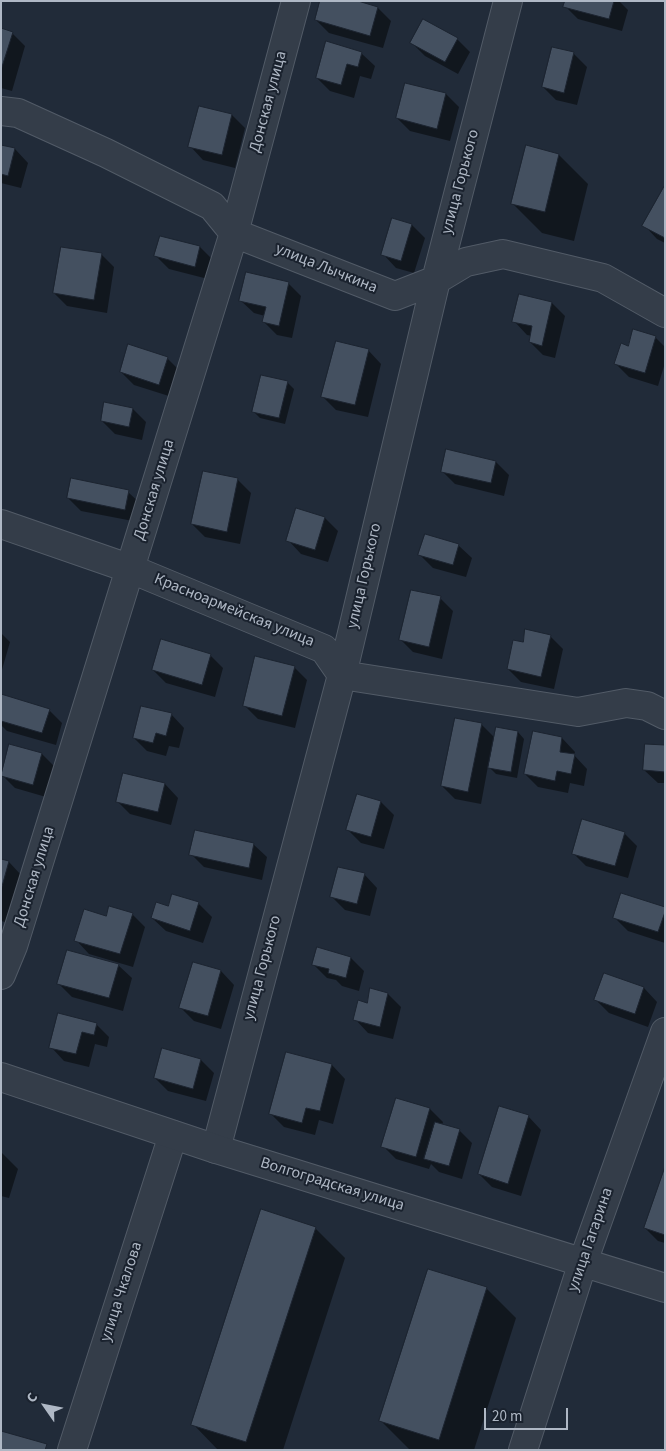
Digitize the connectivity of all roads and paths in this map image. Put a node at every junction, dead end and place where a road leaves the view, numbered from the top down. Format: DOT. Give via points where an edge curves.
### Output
graph roads {
  1 [pos="296,1"];
  2 [pos="508,1"];
  3 [pos="1,111"];
  4 [pos="234,233"];
  5 [pos="436,280"];
  6 [pos="665,313"];
  7 [pos="1,524"];
  8 [pos="131,569"];
  9 [pos="342,675"];
  10 [pos="665,715"];
  11 [pos="1,976"];
  12 [pos="665,1032"];
  13 [pos="1,1077"];
  14 [pos="173,1135"];
  15 [pos="216,1149"];
  16 [pos="583,1262"];
  17 [pos="665,1288"];
  18 [pos="72,1450"];
  19 [pos="523,1450"];
  1 -- 4 [label="street, Донская улица"];
  2 -- 5 [label="street, улица Горького"];
  3 -- 4 [label="street, улица Лычкина" via="18,113 212,206"];
  4 -- 5 [label="street, улица Лычкина" via="395,296"];
  4 -- 8 [label="street, Донская улица"];
  5 -- 6 [label="street, улица Лычкина" via="466,262 503,254 603,278"];
  5 -- 9 [label="street, улица Горького"];
  7 -- 8 [label="street, Красноармейская улица"];
  8 -- 9 [label="street, Красноармейская улица" via="324,648"];
  8 -- 11 [label="street, Донская улица"];
  9 -- 10 [label="street" via="578,712 626,704 647,706"];
  9 -- 15 [label="street, улица Горького"];
  12 -- 16 [label="street, улица Гагарина"];
  13 -- 14 [label="street, Волгоградская улица"];
  14 -- 15 [label="street, Волгоградская улица"];
  14 -- 18 [label="street, улица Чкалова"];
  15 -- 16 [label="street, Волгоградская улица"];
  16 -- 17 [label="street, Волгоградская улица"];
  16 -- 19 [label="street, улица Гагарина"];
}
